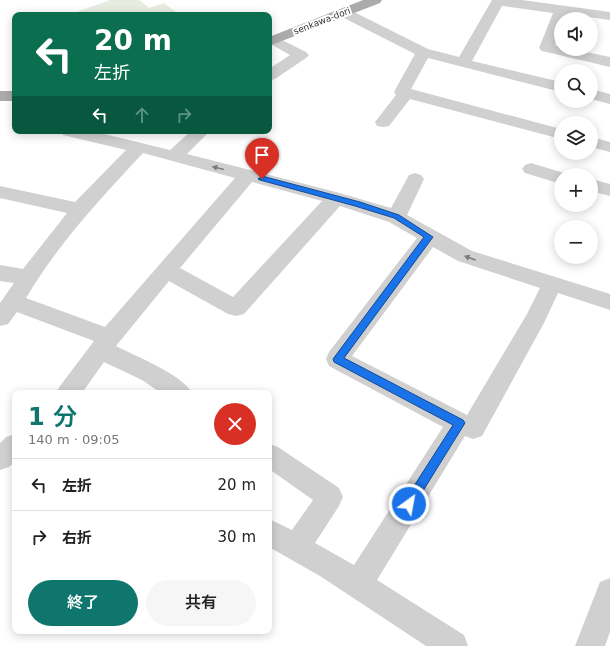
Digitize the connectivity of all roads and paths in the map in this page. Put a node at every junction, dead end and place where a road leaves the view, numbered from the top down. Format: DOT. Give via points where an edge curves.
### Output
graph roads {
  1 [pos="375,0"];
  2 [pos="561,9"];
  3 [pos="346,13"];
  4 [pos="610,16"];
  5 [pos="272,41"];
  6 [pos="423,52"];
  7 [pos="610,62"];
  8 [pos="462,63"];
  9 [pos="272,74"];
  10 [pos="554,85"];
  11 [pos="406,93"];
  12 [pos="0,96"];
  13 [pos="12,96"];
  14 [pos="598,96"];
  15 [pos="610,99"];
  16 [pos="383,122"];
  17 [pos="554,132"];
  18 [pos="82,134"];
  19 [pos="198,134"];
  20 [pos="598,144"];
  21 [pos="139,147"];
  22 [pos="610,147"];
  23 [pos="173,157"];
  24 [pos="531,169"];
  25 [pos="248,175"];
  26 [pos="554,176"];
  27 [pos="415,179"];
  28 [pos="598,187"];
  29 [pos="610,190"];
  30 [pos="0,192"];
  31 [pos="336,198"];
  32 [pos="80,209"];
  33 [pos="396,216"];
  34 [pos="429,237"];
  35 [pos="166,270"];
  36 [pos="0,273"];
  37 [pos="28,277"];
  38 [pos="552,284"];
  39 [pos="610,302"];
  40 [pos="6,310"];
  41 [pos="106,344"];
  42 [pos="70,390"];
  43 [pos="176,390"];
  44 [pos="460,423"];
  45 [pos="12,448"];
  46 [pos="272,457"];
  47 [pos="0,459"];
  48 [pos="272,534"];
  49 [pos="296,548"];
  50 [pos="359,584"];
  51 [pos="610,592"];
  52 [pos="453,646"];
  53 [pos="590,646"];
  1 -- 3 [label="main road, senkawa-dori"];
  2 -- 4 [label="street"];
  2 -- 7 [label="street" via="547,48"];
  2 -- 8 [label="street" via="498,1"];
  3 -- 5 [label="main road, senkawa-dori"];
  3 -- 6 [label="street"];
  5 -- 9 [label="street" via="301,55"];
  6 -- 8 [label="street"];
  6 -- 11 [label="street" via="402,92"];
  8 -- 10 [label="street"];
  11 -- 16 [label="street"];
  11 -- 17 [label="street"];
  12 -- 13 [label="main road"];
  14 -- 15 [label="street"];
  18 -- 21 [label="street"];
  19 -- 23 [label="street"];
  20 -- 22 [label="street"];
  21 -- 23 [label="street"];
  21 -- 32 [label="street"];
  25 -- 23 [label="street, one-way"];
  24 -- 26 [label="street"];
  25 -- 31 [label="street"];
  25 -- 35 [label="street"];
  27 -- 33 [label="street"];
  28 -- 29 [label="street"];
  30 -- 32 [label="street"];
  31 -- 33 [label="street"];
  31 -- 35 [label="street" via="236,308"];
  32 -- 37 [label="street"];
  33 -- 34 [label="street"];
  38 -- 34 [label="street, one-way" via="465,256"];
  34 -- 44 [label="street" via="337,359"];
  35 -- 41 [label="street"];
  36 -- 37 [label="street"];
  37 -- 40 [label="street"];
  38 -- 39 [label="street"];
  38 -- 44 [label="street" via="473,428"];
  40 -- 41 [label="street"];
  41 -- 42 [label="street"];
  41 -- 43 [label="street"];
  44 -- 50 [label="street"];
  45 -- 47 [label="street"];
  46 -- 49 [label="street" via="330,497"];
  48 -- 49 [label="street"];
  49 -- 50 [label="street"];
  50 -- 52 [label="street"];
  51 -- 53 [label="street"];
}
